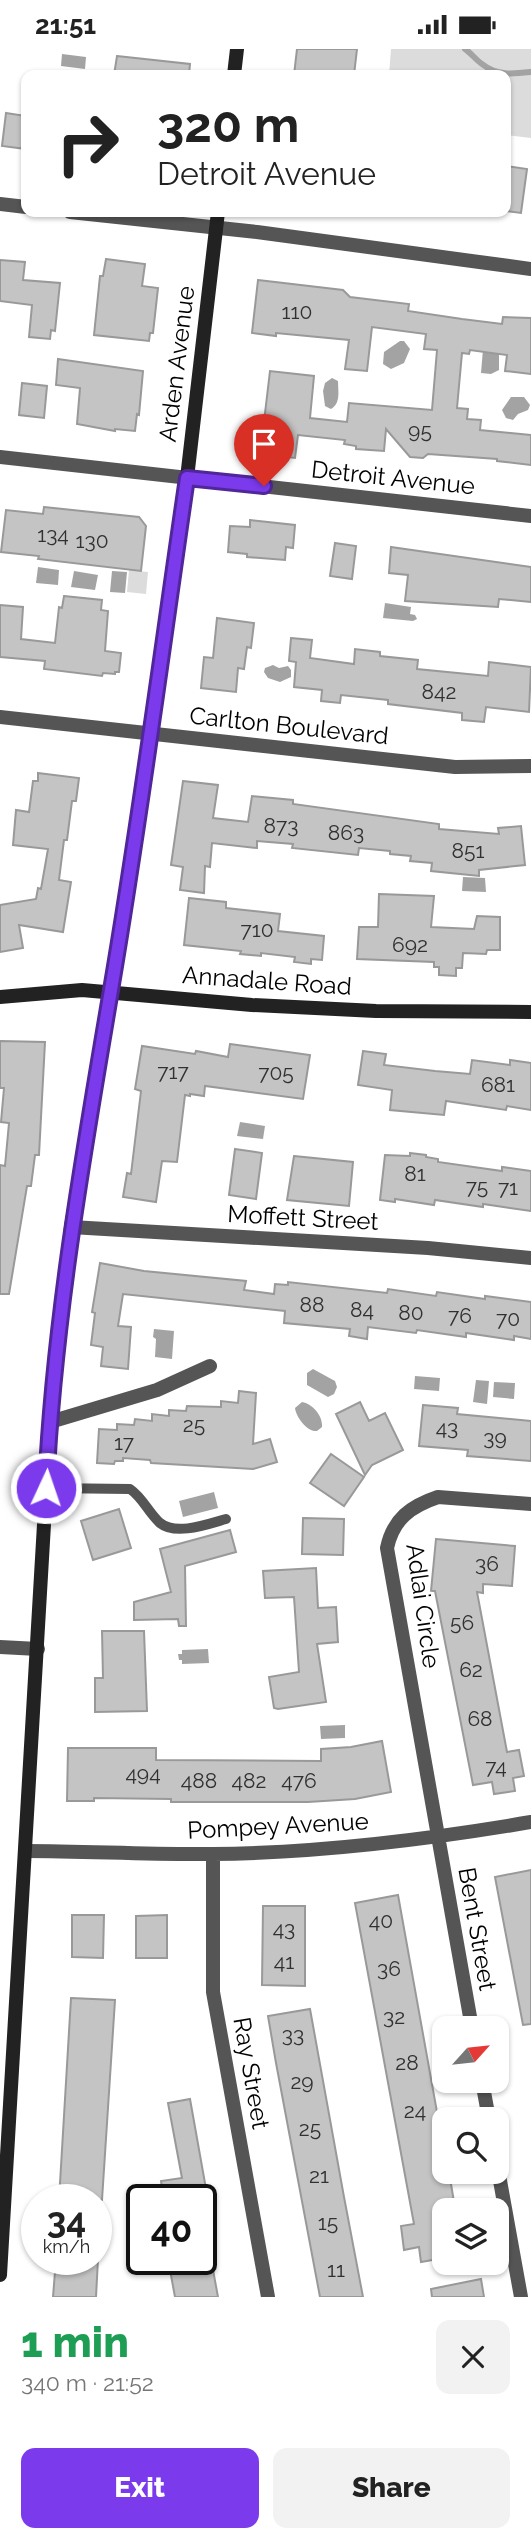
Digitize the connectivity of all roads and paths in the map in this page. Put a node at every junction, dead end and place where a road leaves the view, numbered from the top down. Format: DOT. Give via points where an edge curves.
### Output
graph roads {
  1 [pos="237,49"];
  2 [pos="235,70"];
  3 [pos="0,204"];
  4 [pos="21,206"];
  5 [pos="119,217"];
  6 [pos="217,217"];
  7 [pos="216,227"];
  8 [pos="531,269"];
  9 [pos="0,457"];
  10 [pos="187,478"];
  11 [pos="531,516"];
  12 [pos="0,717"];
  13 [pos="150,733"];
  14 [pos="531,766"];
  15 [pos="111,992"];
  16 [pos="0,997"];
  17 [pos="531,1011"];
  18 [pos="71,1227"];
  19 [pos="531,1258"];
  20 [pos="210,1366"];
  21 [pos="50,1422"];
  22 [pos="46,1488"];
  23 [pos="531,1504"];
  24 [pos="226,1519"];
  25 [pos="0,1647"];
  26 [pos="38,1649"];
  27 [pos="531,1822"];
  28 [pos="437,1838"];
  29 [pos="26,1851"];
  30 [pos="213,1854"];
  31 [pos="470,2016"];
  32 [pos="500,2184"];
  33 [pos="0,2267"];
  34 [pos="0,2275"];
  35 [pos="268,2297"];
  36 [pos="521,2297"];
  1 -- 2 [label="street"];
  3 -- 4 [label="street"];
  5 -- 7 [label="street"];
  6 -- 7 [label="street, Arden Avenue"];
  7 -- 8 [label="street"];
  7 -- 10 [label="street, Arden Avenue"];
  9 -- 10 [label="street, Detroit Avenue"];
  10 -- 11 [label="street, Detroit Avenue"];
  10 -- 13 [label="street, Arden Avenue"];
  12 -- 13 [label="street, Carlton Boulevard"];
  13 -- 14 [label="street, Carlton Boulevard" via="455,767"];
  13 -- 15 [label="street, Arden Avenue"];
  15 -- 16 [label="street, Annadale Road"];
  15 -- 17 [label="street, Annadale Road" via="253,1006"];
  15 -- 18 [label="street, Arden Avenue"];
  18 -- 19 [label="street, Moffett Street"];
  18 -- 21 [label="street, Arden Avenue"];
  20 -- 21 [label="street" via="157,1390"];
  21 -- 22 [label="street, Arden Avenue"];
  22 -- 24 [label="lane" via="130,1489 162,1524 177,1529"];
  22 -- 26 [label="street, Arden Avenue"];
  23 -- 28 [label="street, Adlai Circle" via="438,1497 404,1514 390,1534 387,1548"];
  25 -- 26 [label="street"];
  26 -- 29 [label="street, Arden Avenue"];
  27 -- 28 [label="street, Pompey Avenue"];
  28 -- 30 [label="street, Pompey Avenue"];
  28 -- 31 [label="street, Bent Street"];
  29 -- 30 [label="street, Pompey Avenue"];
  29 -- 33 [label="street, Arden Avenue"];
  30 -- 35 [label="street, Ray Street" via="213,1992"];
  32 -- 36 [label="street"];
  33 -- 34 [label="street, Arden Avenue"];
}
